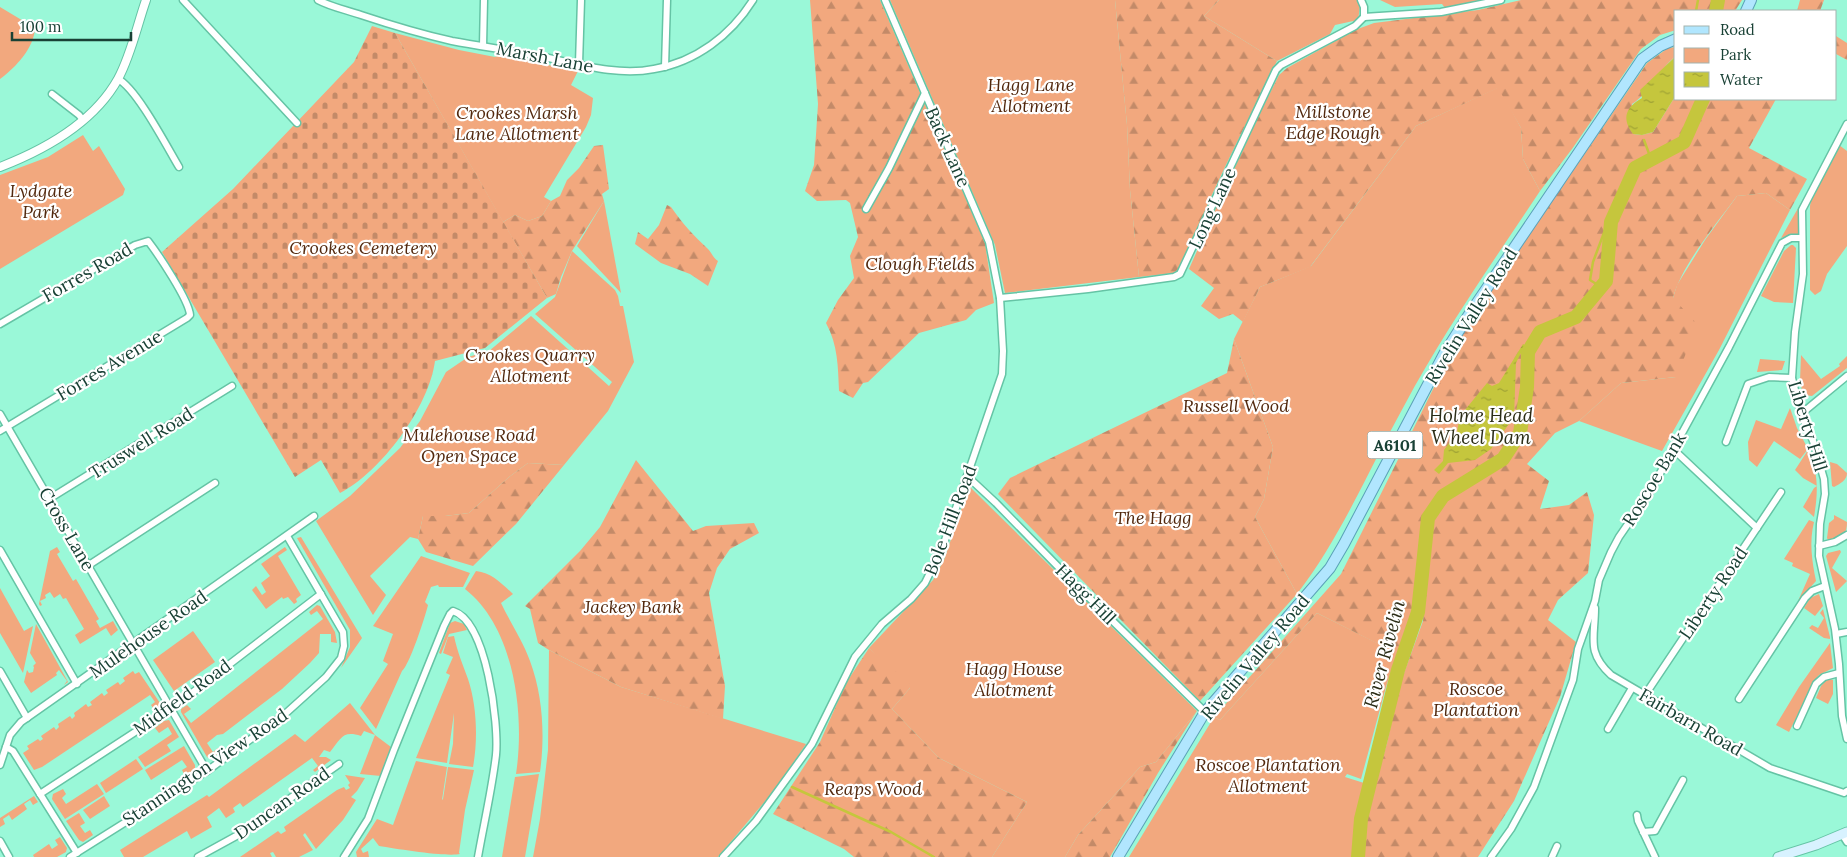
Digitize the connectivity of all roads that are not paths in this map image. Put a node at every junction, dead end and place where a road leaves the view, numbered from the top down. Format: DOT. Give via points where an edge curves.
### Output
graph roads {
  1 [pos="146,0"];
  2 [pos="183,0"];
  3 [pos="318,0"];
  4 [pos="484,0"];
  5 [pos="581,0"];
  6 [pos="667,0"];
  7 [pos="753,0"];
  8 [pos="885,0"];
  9 [pos="1361,0"];
  10 [pos="1501,0"];
  11 [pos="1364,17"];
  12 [pos="1674,40"];
  13 [pos="484,46"];
  14 [pos="579,64"];
  15 [pos="665,67"];
  16 [pos="118,79"];
  17 [pos="925,93"];
  18 [pos="52,94"];
  19 [pos="83,120"];
  20 [pos="297,123"];
  21 [pos="1847,124"];
  22 [pos="0,167"];
  23 [pos="179,167"];
  24 [pos="866,209"];
  25 [pos="1802,238"];
  26 [pos="181,294"];
  27 [pos="1000,298"];
  28 [pos="0,324"];
  29 [pos="1847,376"];
  30 [pos="1792,378"];
  31 [pos="232,386"];
  32 [pos="0,414"];
  33 [pos="1801,414"];
  34 [pos="7,426"];
  35 [pos="0,431"];
  36 [pos="1726,442"];
  37 [pos="1673,449"];
  38 [pos="967,476"];
  39 [pos="215,483"];
  40 [pos="1780,492"];
  41 [pos="50,499"];
  42 [pos="314,516"];
  43 [pos="1757,528"];
  44 [pos="1847,535"];
  45 [pos="287,536"];
  46 [pos="1819,546"];
  47 [pos="0,550"];
  48 [pos="89,565"];
  49 [pos="1825,586"];
  50 [pos="320,594"];
  51 [pos="1595,601"];
  52 [pos="1847,632"];
  53 [pos="1836,634"];
  54 [pos="133,644"];
  55 [pos="0,671"];
  56 [pos="1840,673"];
  57 [pos="77,684"];
  58 [pos="1632,688"];
  59 [pos="1645,695"];
  60 [pos="1738,698"];
  61 [pos="170,709"];
  62 [pos="1205,712"];
  63 [pos="1844,716"];
  64 [pos="27,718"];
  65 [pos="1797,726"];
  66 [pos="1608,729"];
  67 [pos="1847,739"];
  68 [pos="6,747"];
  69 [pos="339,764"];
  70 [pos="0,766"];
  71 [pos="206,771"];
  72 [pos="1684,780"];
  73 [pos="1847,791"];
  74 [pos="40,794"];
  75 [pos="1637,815"];
  76 [pos="1643,832"];
  77 [pos="1845,836"];
  78 [pos="0,841"];
  79 [pos="1557,846"];
  80 [pos="77,852"];
  81 [pos="10,857"];
  82 [pos="70,857"];
  83 [pos="198,857"];
  84 [pos="344,857"];
  85 [pos="478,857"];
  86 [pos="723,857"];
  87 [pos="1118,857"];
  88 [pos="1491,857"];
  89 [pos="1552,857"];
  90 [pos="1655,857"];
  91 [pos="1781,857"];
  1 -- 16 [label="street"];
  2 -- 20 [label="street"];
  3 -- 13 [label="street, Marsh Lane" via="398,27"];
  4 -- 13 [label="street"];
  5 -- 14 [label="street"];
  6 -- 15 [label="street"];
  7 -- 15 [label="street, Marsh Lane" via="717,41 697,54"];
  8 -- 17 [label="street, Back Lane"];
  9 -- 11 [label="street"];
  10 -- 11 [label="street" via="1442,12"];
  11 -- 27 [label="street, Long Lane" via="1356,26 1276,70 1180,274 1088,289"];
  12 -- 62 [label="main road, Rivelin Valley Road / A6101" via="1642,60 1470,313 1444,354 1330,568"];
  13 -- 14 [label="street, Marsh Lane"];
  14 -- 15 [label="street, Marsh Lane" via="628,71"];
  16 -- 19 [label="street"];
  16 -- 23 [label="street" via="140,103"];
  17 -- 24 [label="street"];
  17 -- 27 [label="street, Back Lane" via="989,242"];
  18 -- 19 [label="street"];
  19 -- 22 [label="street" via="45,145"];
  21 -- 25 [label="street" via="1802,210"];
  25 -- 30 [label="street, Liberty Hill" via="1802,282"];
  25 -- 37 [label="street, Roscoe Bank" via="1791,238 1782,243"];
  26 -- 28 [label="street, Forres Road" via="148,241 69,282"];
  26 -- 34 [label="street, Forres Avenue" via="190,310 187,318"];
  27 -- 38 [label="street, Bole Hill Road" via="1002,374"];
  29 -- 33 [label="street"];
  30 -- 33 [label="street, Liberty Hill"];
  30 -- 36 [label="street" via="1770,377 1748,384"];
  31 -- 41 [label="street, Truswell Road"];
  32 -- 34 [label="street, Cross Lane"];
  33 -- 46 [label="street, Liberty Hill" via="1824,479"];
  34 -- 35 [label="street, Forres Avenue"];
  34 -- 41 [label="street, Cross Lane"];
  37 -- 43 [label="street"];
  37 -- 51 [label="street, Roscoe Bank" via="1611,552"];
  38 -- 62 [label="street, Hagg Hill"];
  38 -- 86 [label="street, Bole Hill Road" via="943,546 925,582 882,624 855,657 812,744 756,821"];
  39 -- 48 [label="street"];
  40 -- 43 [label="street, Liberty Road"];
  41 -- 48 [label="street, Cross Lane"];
  42 -- 45 [label="street, Mulehouse Road"];
  43 -- 59 [label="street, Liberty Road"];
  44 -- 46 [label="street"];
  45 -- 50 [label="street, Stannington View Road"];
  45 -- 54 [label="street, Mulehouse Road"];
  46 -- 49 [label="street, Liberty Hill"];
  47 -- 57 [label="street"];
  48 -- 54 [label="street, Cross Lane"];
  49 -- 53 [label="street, Liberty Hill"];
  49 -- 60 [label="street" via="1812,590 1805,598"];
  50 -- 61 [label="street, Midfield Road"];
  50 -- 71 [label="street, Stannington View Road" via="344,636 340,658 326,677 285,714"];
  51 -- 58 [label="street, Fairbarn Road" via="1593,651 1611,675"];
  51 -- 88 [label="street, Roscoe Bank" via="1578,649 1573,680 1534,787"];
  52 -- 53 [label="street"];
  53 -- 56 [label="street, Liberty Hill"];
  54 -- 57 [label="street, Mulehouse Road"];
  54 -- 61 [label="street, Cross Lane"];
  55 -- 64 [label="street"];
  56 -- 63 [label="street, Liberty Hill"];
  56 -- 65 [label="street" via="1824,677 1816,684"];
  57 -- 64 [label="street, Mulehouse Road"];
  58 -- 59 [label="street, Fairbarn Road"];
  58 -- 66 [label="street"];
  59 -- 73 [label="street, Fairbarn Road" via="1770,768 1844,793"];
  61 -- 71 [label="street, Cross Lane"];
  61 -- 74 [label="street, Midfield Road"];
  62 -- 87 [label="main road, Rivelin Valley Road / A6101"];
  63 -- 67 [label="street, Liberty Hill"];
  64 -- 68 [label="street, Mulehouse Road" via="12,730"];
  68 -- 70 [label="street, Mulehouse Road"];
  68 -- 74 [label="street" via="13,751"];
  69 -- 83 [label="street, Duncan Road" via="238,835"];
  71 -- 80 [label="street, Stannington View Road"];
  72 -- 76 [label="street" via="1655,831"];
  74 -- 80 [label="street"];
  75 -- 76 [label="street"];
  76 -- 90 [label="street"];
  77 -- 91 [label="main road"];
  78 -- 81 [label="street"];
  79 -- 89 [label="street"];
  80 -- 82 [label="street, Stannington View Road"];
  84 -- 85 [label="street" via="368,819 450,614 454,612 460,613 477,638 485,660 494,712 493,771"];
}
